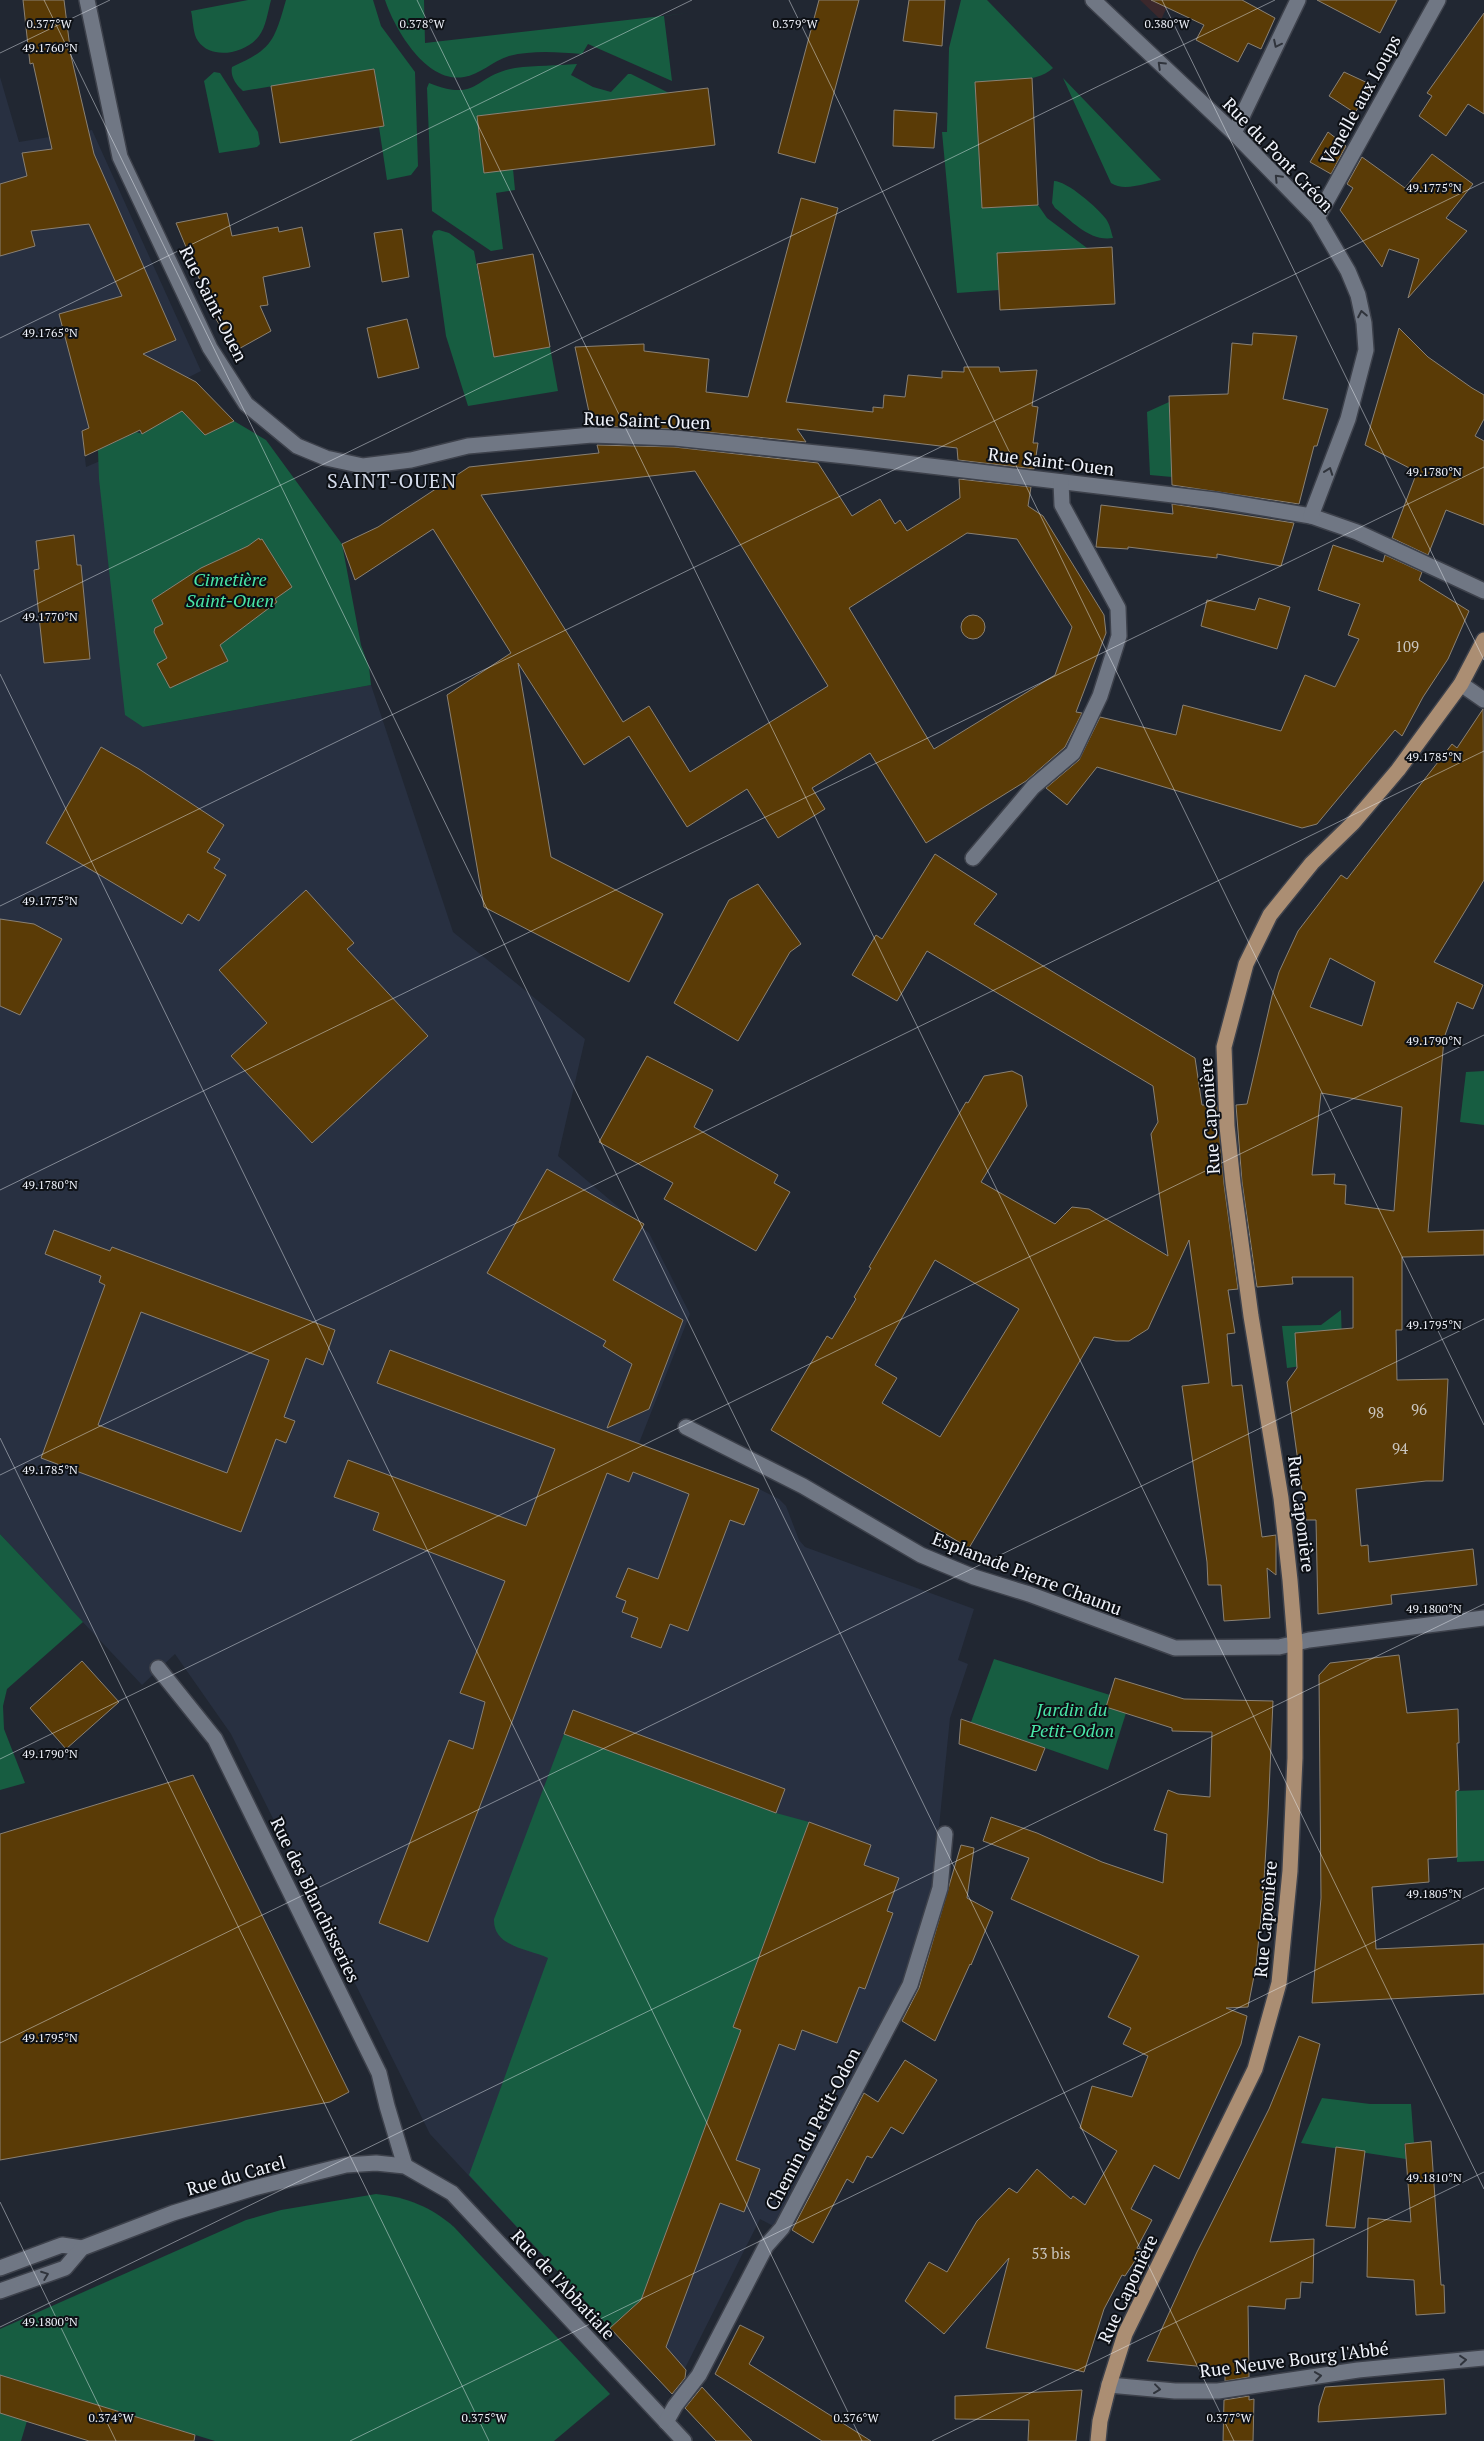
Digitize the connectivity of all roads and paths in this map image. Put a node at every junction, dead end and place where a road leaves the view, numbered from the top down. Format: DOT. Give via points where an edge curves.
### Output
graph roads {
  1 [pos="87,0"];
  2 [pos="1093,0"];
  3 [pos="1298,0"];
  4 [pos="1438,0"];
  5 [pos="1234,133"];
  6 [pos="1317,218"];
  7 [pos="1060,482"];
  8 [pos="1312,516"];
  9 [pos="1484,591"];
  10 [pos="1484,640"];
  11 [pos="1461,684"];
  12 [pos="1484,700"];
  13 [pos="973,858"];
  14 [pos="686,1427"];
  15 [pos="1484,1618"];
  16 [pos="1295,1643"];
  17 [pos="158,1668"];
  18 [pos="945,1834"];
  19 [pos="405,2166"];
  20 [pos="82,2248"];
  21 [pos="0,2268"];
  22 [pos="0,2291"];
  23 [pos="1484,2358"];
  24 [pos="1108,2385"];
  25 [pos="666,2422"];
  26 [pos="684,2441"];
  27 [pos="1098,2441"];
  1 -- 7 [label="street, Rue Saint-Ouen" via="120,157 193,313 210,348 246,404 297,446 326,458 363,466 497,443 592,435 675,438"];
  5 -- 2 [label="street, Rue du Pont Créon, one-way"];
  3 -- 5 [label="street, one-way"];
  4 -- 6 [label="street, Venelle aux Loups"];
  6 -- 5 [label="street, Rue du Pont Créon, one-way"];
  8 -- 6 [label="street, Rue du Pont Créon, one-way" via="1348,419 1366,350 1358,295"];
  7 -- 8 [label="street, Rue Saint-Ouen" via="1215,500"];
  7 -- 13 [label="street" via="1062,505 1118,608 1119,636 1100,696 1073,753 1033,787"];
  8 -- 9 [label="street, Rue Saint-Ouen" via="1357,532"];
  10 -- 11 [label="main road, Rue Caponière"];
  11 -- 12 [label="street"];
  11 -- 16 [label="main road, Rue Caponière" via="1398,770 1353,823 1312,863 1270,916 1246,964 1224,1047 1231,1164 1251,1316 1281,1498"];
  14 -- 16 [label="street, Esplanade Pierre Chaunu" via="803,1486 921,1554 974,1577 1157,1642 1175,1648 1279,1647"];
  15 -- 16 [label="street, Esplanade Pierre Chaunu"];
  16 -- 24 [label="main road, Rue Caponière" via="1295,1758 1290,1870 1279,1983 1273,2010 1256,2069 1125,2334"];
  17 -- 19 [label="street, Rue des Blanchisseries" via="215,1739 379,2073"];
  18 -- 25 [label="street, Chemin du Petit-Odon" via="940,1888 910,1985 782,2228 766,2246 699,2376"];
  19 -- 20 [label="street, Rue du Carel" via="376,2163 346,2165 254,2188 173,2213"];
  19 -- 25 [label="street, Rue de l'Abbatiale" via="452,2193"];
  20 -- 21 [label="street, Rue du Carel" via="62,2245"];
  22 -- 20 [label="street, Rue du Carel, one-way" via="65,2268"];
  24 -- 23 [label="street, Rue Neuve Bourg l'Abbé, one-way" via="1218,2391 1358,2370"];
  24 -- 27 [label="main road, Rue Caponière"];
  25 -- 26 [label="street, Rue de l'Abbatiale"];
}
